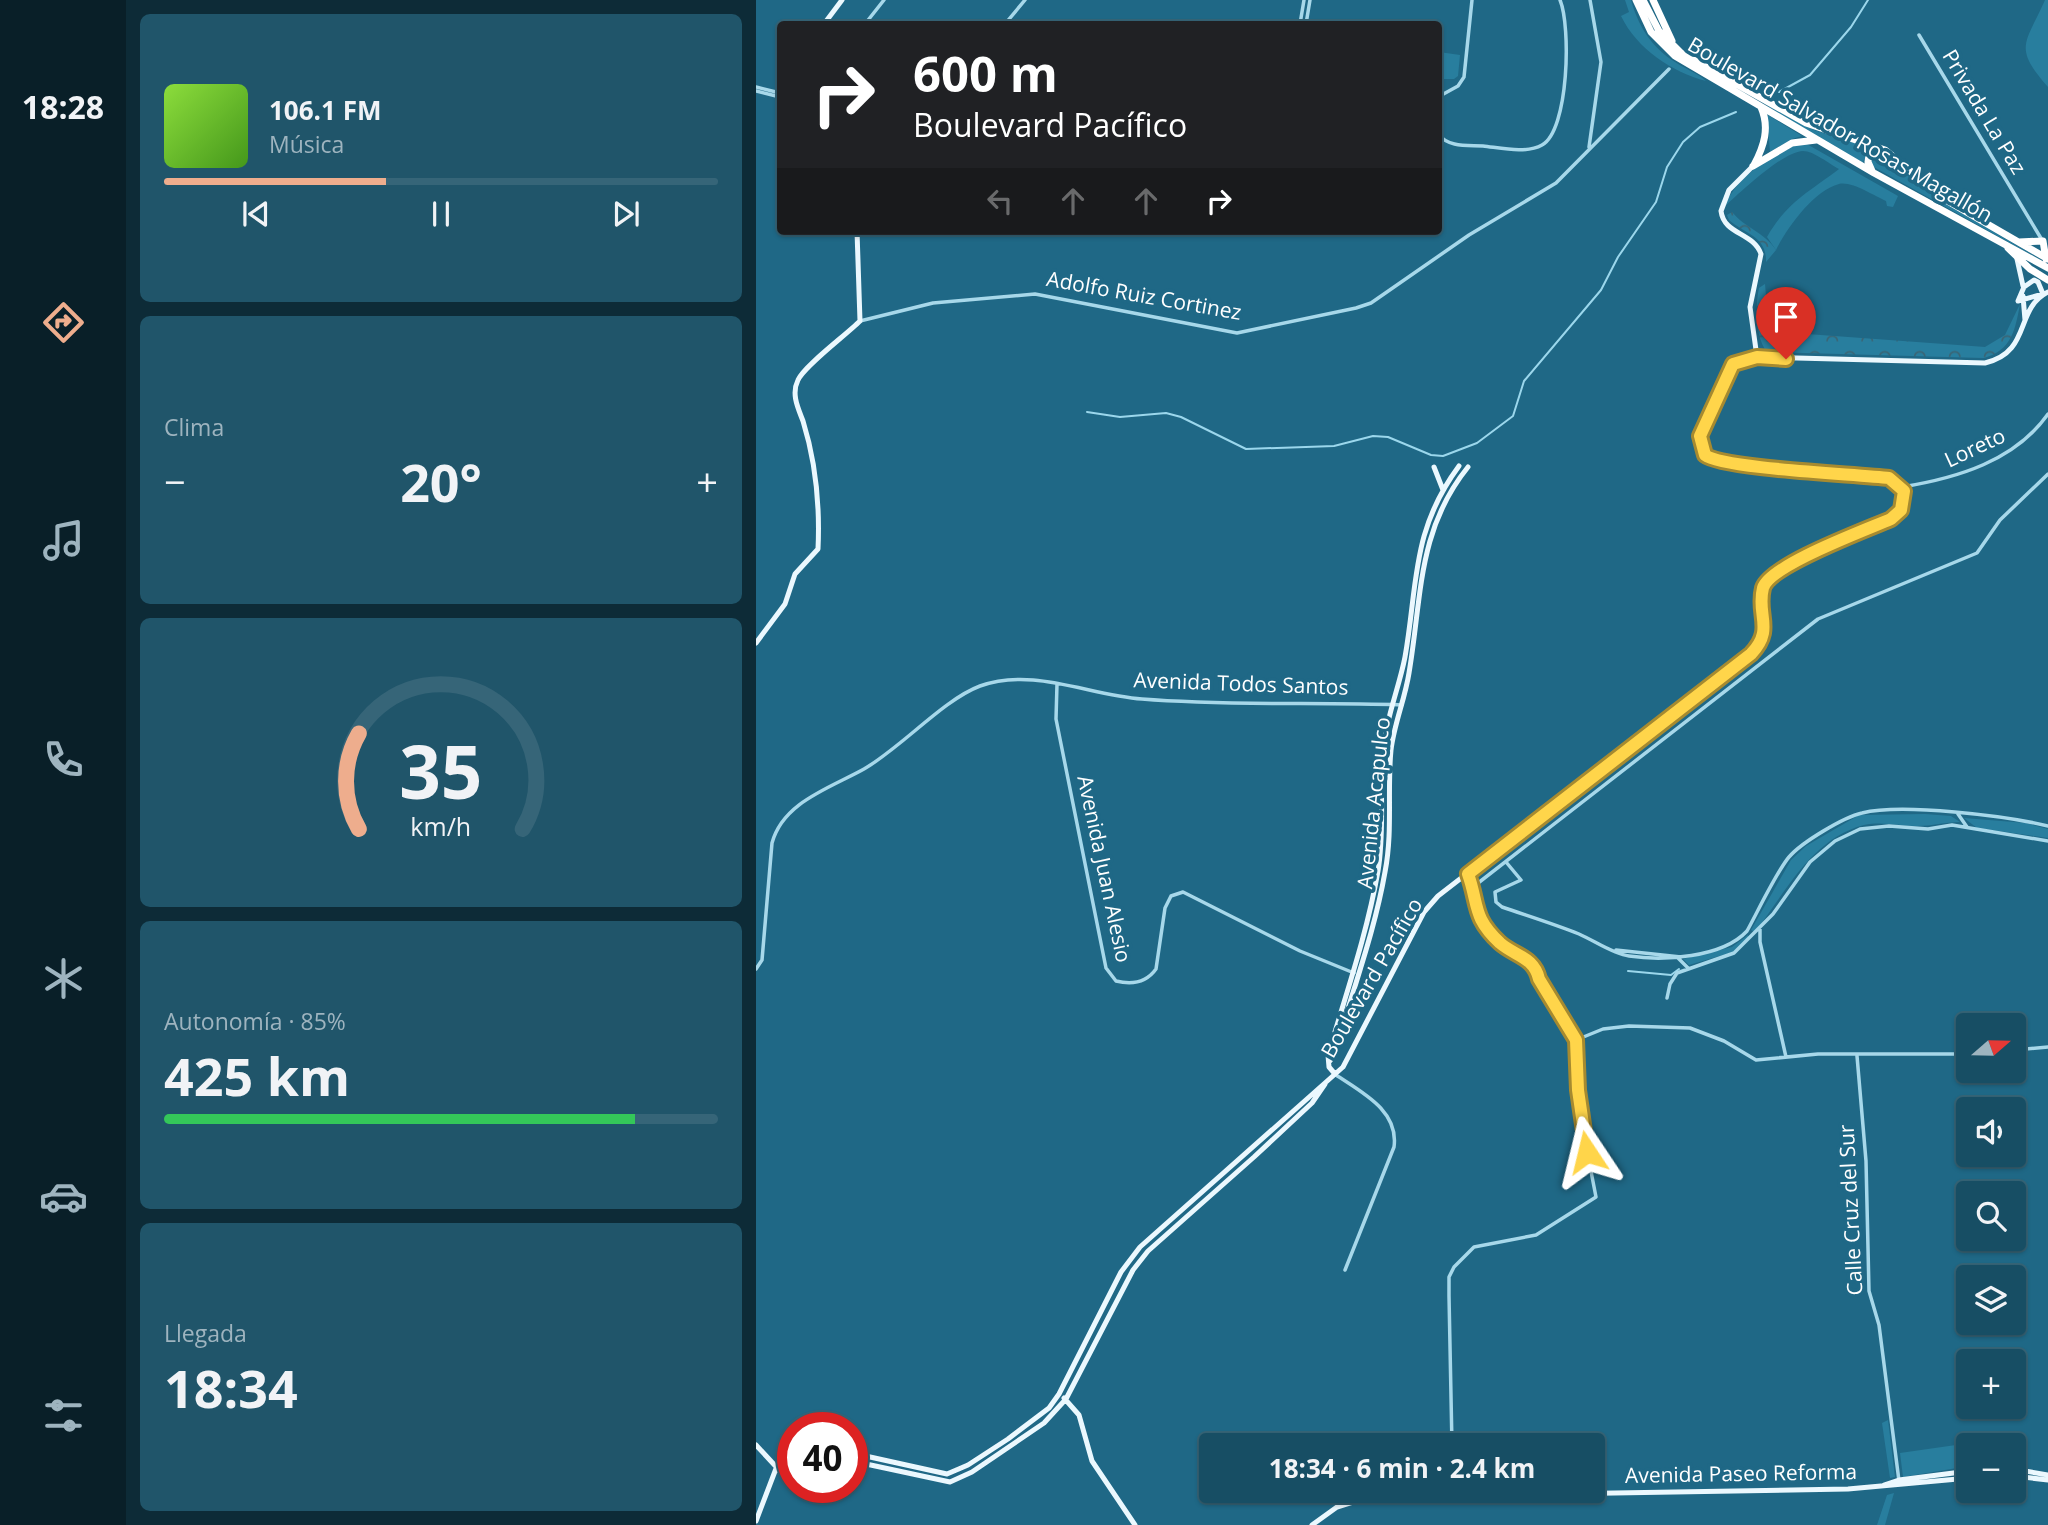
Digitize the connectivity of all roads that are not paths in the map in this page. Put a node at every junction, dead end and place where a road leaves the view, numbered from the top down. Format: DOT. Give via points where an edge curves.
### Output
graph roads {
  1 [pos="842,0"];
  2 [pos="884,0"];
  3 [pos="1025,0"];
  4 [pos="1304,0"];
  5 [pos="1310,0"];
  6 [pos="1472,0"];
  7 [pos="1560,0"];
  8 [pos="1590,0"];
  9 [pos="1636,0"];
  10 [pos="1643,0"];
  11 [pos="1653,0"];
  12 [pos="826,21"];
  13 [pos="867,21"];
  14 [pos="1008,21"];
  15 [pos="1300,21"];
  16 [pos="1306,21"];
  17 [pos="1919,35"];
  18 [pos="1681,53"];
  19 [pos="1669,69"];
  20 [pos="756,89"];
  21 [pos="777,94"];
  22 [pos="1442,95"];
  23 [pos="1761,106"];
  24 [pos="1442,137"];
  25 [pos="1818,140"];
  26 [pos="1588,148"];
  27 [pos="1895,157"];
  28 [pos="1754,166"];
  29 [pos="1874,173"];
  30 [pos="857,235"];
  31 [pos="2016,242"];
  32 [pos="2045,242"];
  33 [pos="2004,244"];
  34 [pos="2017,259"];
  35 [pos="2047,259"];
  36 [pos="2048,268"];
  37 [pos="2048,280"];
  38 [pos="2024,287"];
  39 [pos="2046,293"];
  40 [pos="2023,298"];
  41 [pos="2025,320"];
  42 [pos="860,321"];
  43 [pos="1757,357"];
  44 [pos="2048,414"];
  45 [pos="1434,467"];
  46 [pos="1459,467"];
  47 [pos="1468,467"];
  48 [pos="2048,474"];
  49 [pos="1902,487"];
  50 [pos="1443,490"];
  51 [pos="756,643"];
  52 [pos="1057,684"];
  53 [pos="1394,704"];
  54 [pos="1402,705"];
  55 [pos="1958,814"];
  56 [pos="2048,826"];
  57 [pos="1967,828"];
  58 [pos="2048,841"];
  59 [pos="1506,862"];
  60 [pos="1468,874"];
  61 [pos="1473,887"];
  62 [pos="1760,929"];
  63 [pos="1747,931"];
  64 [pos="1754,936"];
  65 [pos="1760,942"];
  66 [pos="1678,956"];
  67 [pos="1688,968"];
  68 [pos="756,969"];
  69 [pos="1357,974"];
  70 [pos="1667,998"];
  71 [pos="1576,1040"];
  72 [pos="2048,1047"];
  73 [pos="2026,1049"];
  74 [pos="1956,1054"];
  75 [pos="1786,1056"];
  76 [pos="1857,1056"];
  77 [pos="1335,1074"];
  78 [pos="1326,1083"];
  79 [pos="1345,1270"];
  80 [pos="1059,1394"];
  81 [pos="1066,1399"];
  82 [pos="1452,1433"];
  83 [pos="756,1445"];
  84 [pos="868,1457"];
  85 [pos="868,1464"];
  86 [pos="777,1467"];
  87 [pos="777,1471"];
  88 [pos="2026,1471"];
  89 [pos="1956,1473"];
  90 [pos="2048,1475"];
  91 [pos="2026,1477"];
  92 [pos="1956,1479"];
  93 [pos="2048,1480"];
  94 [pos="1899,1483"];
  95 [pos="1605,1492"];
  96 [pos="1350,1503"];
  97 [pos="1130,1517"];
  98 [pos="756,1521"];
  99 [pos="1135,1525"];
  100 [pos="1141,1525"];
  101 [pos="1312,1525"];
  1 -- 12 [label="main road"];
  2 -- 13 [label="street"];
  3 -- 14 [label="street"];
  4 -- 15 [label="street"];
  5 -- 16 [label="street"];
  6 -- 22 [label="street" via="1464,77"];
  7 -- 24 [label="street" via="1566,71 1548,140 1520,149 1454,145"];
  8 -- 26 [label="street" via="1601,62"];
  9 -- 23 [label="highway, Boulevard Salvador Rosas Magallón" via="1665,48"];
  10 -- 18 [label="highway, Boulevard Salvador Rosas Magallón" via="1659,31"];
  11 -- 18 [label="highway"];
  17 -- 32 [label="street, Privada La Paz"];
  18 -- 27 [label="highway, Boulevard Salvador Rosas Magallón" via="1806,123 1873,144"];
  19 -- 26 [label="street, Adolfo Ruiz Cortinez"];
  20 -- 21 [label="street"];
  23 -- 25 [label="highway, Boulevard Salvador Rosas Magallón"];
  23 -- 28 [label="highway" via="1765,143"];
  25 -- 28 [label="highway" via="1796,142"];
  25 -- 29 [label="highway, Boulevard Salvador Rosas Magallón"];
  26 -- 42 [label="street, Adolfo Ruiz Cortinez" via="1556,183 1469,235 1371,303 1356,308 1237,333 1035,294 933,303"];
  27 -- 29 [label="highway" via="1871,153 1868,162"];
  27 -- 31 [label="highway, Boulevard Salvador Rosas Magallón" via="1944,199"];
  28 -- 43 [label="main road" via="1729,190 1721,211 1726,225 1754,242 1761,254 1749,307"];
  29 -- 33 [label="highway, Boulevard Salvador Rosas Magallón"];
  30 -- 42 [label="main road"];
  31 -- 32 [label="highway"];
  31 -- 35 [label="highway, Boulevard Salvador Rosas Magallón"];
  32 -- 35 [label="highway"];
  33 -- 34 [label="highway"];
  33 -- 36 [label="highway, Boulevard Salvador Rosas Magallón"];
  34 -- 37 [label="highway"];
  34 -- 38 [label="main road"];
  38 -- 39 [label="main road" via="2036,281"];
  38 -- 40 [label="main road"];
  39 -- 40 [label="main road"];
  39 -- 41 [label="main road"];
  40 -- 41 [label="main road"];
  41 -- 43 [label="main road" via="2019,341 2010,351 1985,363"];
  42 -- 51 [label="main road" via="796,383 795,397 816,472 818,549 795,574 785,604"];
  43 -- 49 [label="main road" via="1742,359 1731,368 1700,436 1705,455 1732,463 1889,478"];
  44 -- 49 [label="street, Loreto" via="2019,445 1961,475"];
  45 -- 50 [label="main road"];
  46 -- 50 [label="main road, Avenida Acapulco"];
  47 -- 54 [label="main road, Avenida Acapulco" via="1447,496 1429,536"];
  48 -- 59 [label="street" via="2000,520 1977,553 1818,619"];
  49 -- 60 [label="main road, Boulevard Pacífico" via="1904,503 1896,516 1769,576 1762,598 1764,633 1751,654"];
  50 -- 53 [label="main road, Avenida Acapulco" via="1422,536"];
  52 -- 53 [label="street, Avenida Todos Santos" via="1152,700"];
  52 -- 68 [label="street, Avenida Todos Santos" via="1014,678 963,694 888,755 800,804 777,827 772,843 762,960"];
  52 -- 69 [label="street, Avenida Juan Alesio" via="1056,719 1081,845 1106,968 1116,981 1132,985 1151,977 1165,908 1171,896 1184,891 1300,951"];
  53 -- 54 [label="street, Avenida Todos Santos"];
  53 -- 69 [label="main road, Avenida Acapulco" via="1383,748 1378,872"];
  54 -- 69 [label="main road, Avenida Acapulco" via="1391,750 1390,841 1385,871"];
  55 -- 56 [label="street"];
  55 -- 57 [label="street"];
  55 -- 63 [label="street" via="1863,812 1808,841 1788,857"];
  57 -- 58 [label="street"];
  57 -- 62 [label="street" via="1869,827 1835,841 1810,862"];
  59 -- 61 [label="street"];
  59 -- 66 [label="street" via="1521,880 1493,896 1502,908 1618,950"];
  60 -- 61 [label="street"];
  60 -- 77 [label="main road, Boulevard Pacífico" via="1424,912"];
  61 -- 71 [label="street" via="1473,904 1481,921 1502,944 1536,969"];
  62 -- 64 [label="street"];
  62 -- 65 [label="street"];
  63 -- 64 [label="street"];
  63 -- 66 [label="street" via="1732,943"];
  64 -- 65 [label="street"];
  64 -- 67 [label="street" via="1734,953"];
  65 -- 75 [label="street"];
  66 -- 67 [label="street"];
  67 -- 70 [label="street" via="1673,978"];
  69 -- 77 [label="main road, Avenida Acapulco" via="1328,1055"];
  71 -- 75 [label="street" via="1603,1029 1629,1026 1690,1028 1724,1041 1752,1060"];
  71 -- 82 [label="street" via="1581,1120 1596,1197 1536,1235 1475,1247 1454,1267 1449,1277"];
  72 -- 73 [label="street"];
  74 -- 76 [label="street"];
  75 -- 76 [label="street"];
  76 -- 94 [label="street, Calle Cruz del Sur" via="1866,1161 1869,1291 1879,1325"];
  77 -- 78 [label="main road, Boulevard Pacífico"];
  77 -- 79 [label="street" via="1387,1113 1396,1133"];
  78 -- 80 [label="main road, Boulevard Pacífico" via="1140,1247 1121,1272"];
  78 -- 81 [label="main road, Boulevard Pacífico" via="1302,1112 1148,1251 1133,1270"];
  80 -- 81 [label="main road"];
  80 -- 84 [label="main road, Boulevard Pacífico" via="1049,1408 1009,1439 947,1474"];
  81 -- 85 [label="main road, Boulevard Pacífico" via="1044,1423 950,1482"];
  81 -- 97 [label="main road" via="1079,1415 1092,1461"];
  83 -- 86 [label="main road"];
  87 -- 98 [label="main road"];
  88 -- 90 [label="main road"];
  89 -- 94 [label="main road"];
  91 -- 93 [label="main road"];
  92 -- 94 [label="main road"];
  94 -- 95 [label="main road, Avenida Paseo Reforma" via="1821,1490"];
  96 -- 101 [label="main road, Avenida Paseo Reforma"];
  97 -- 99 [label="main road"];
  97 -- 100 [label="main road"];
}
